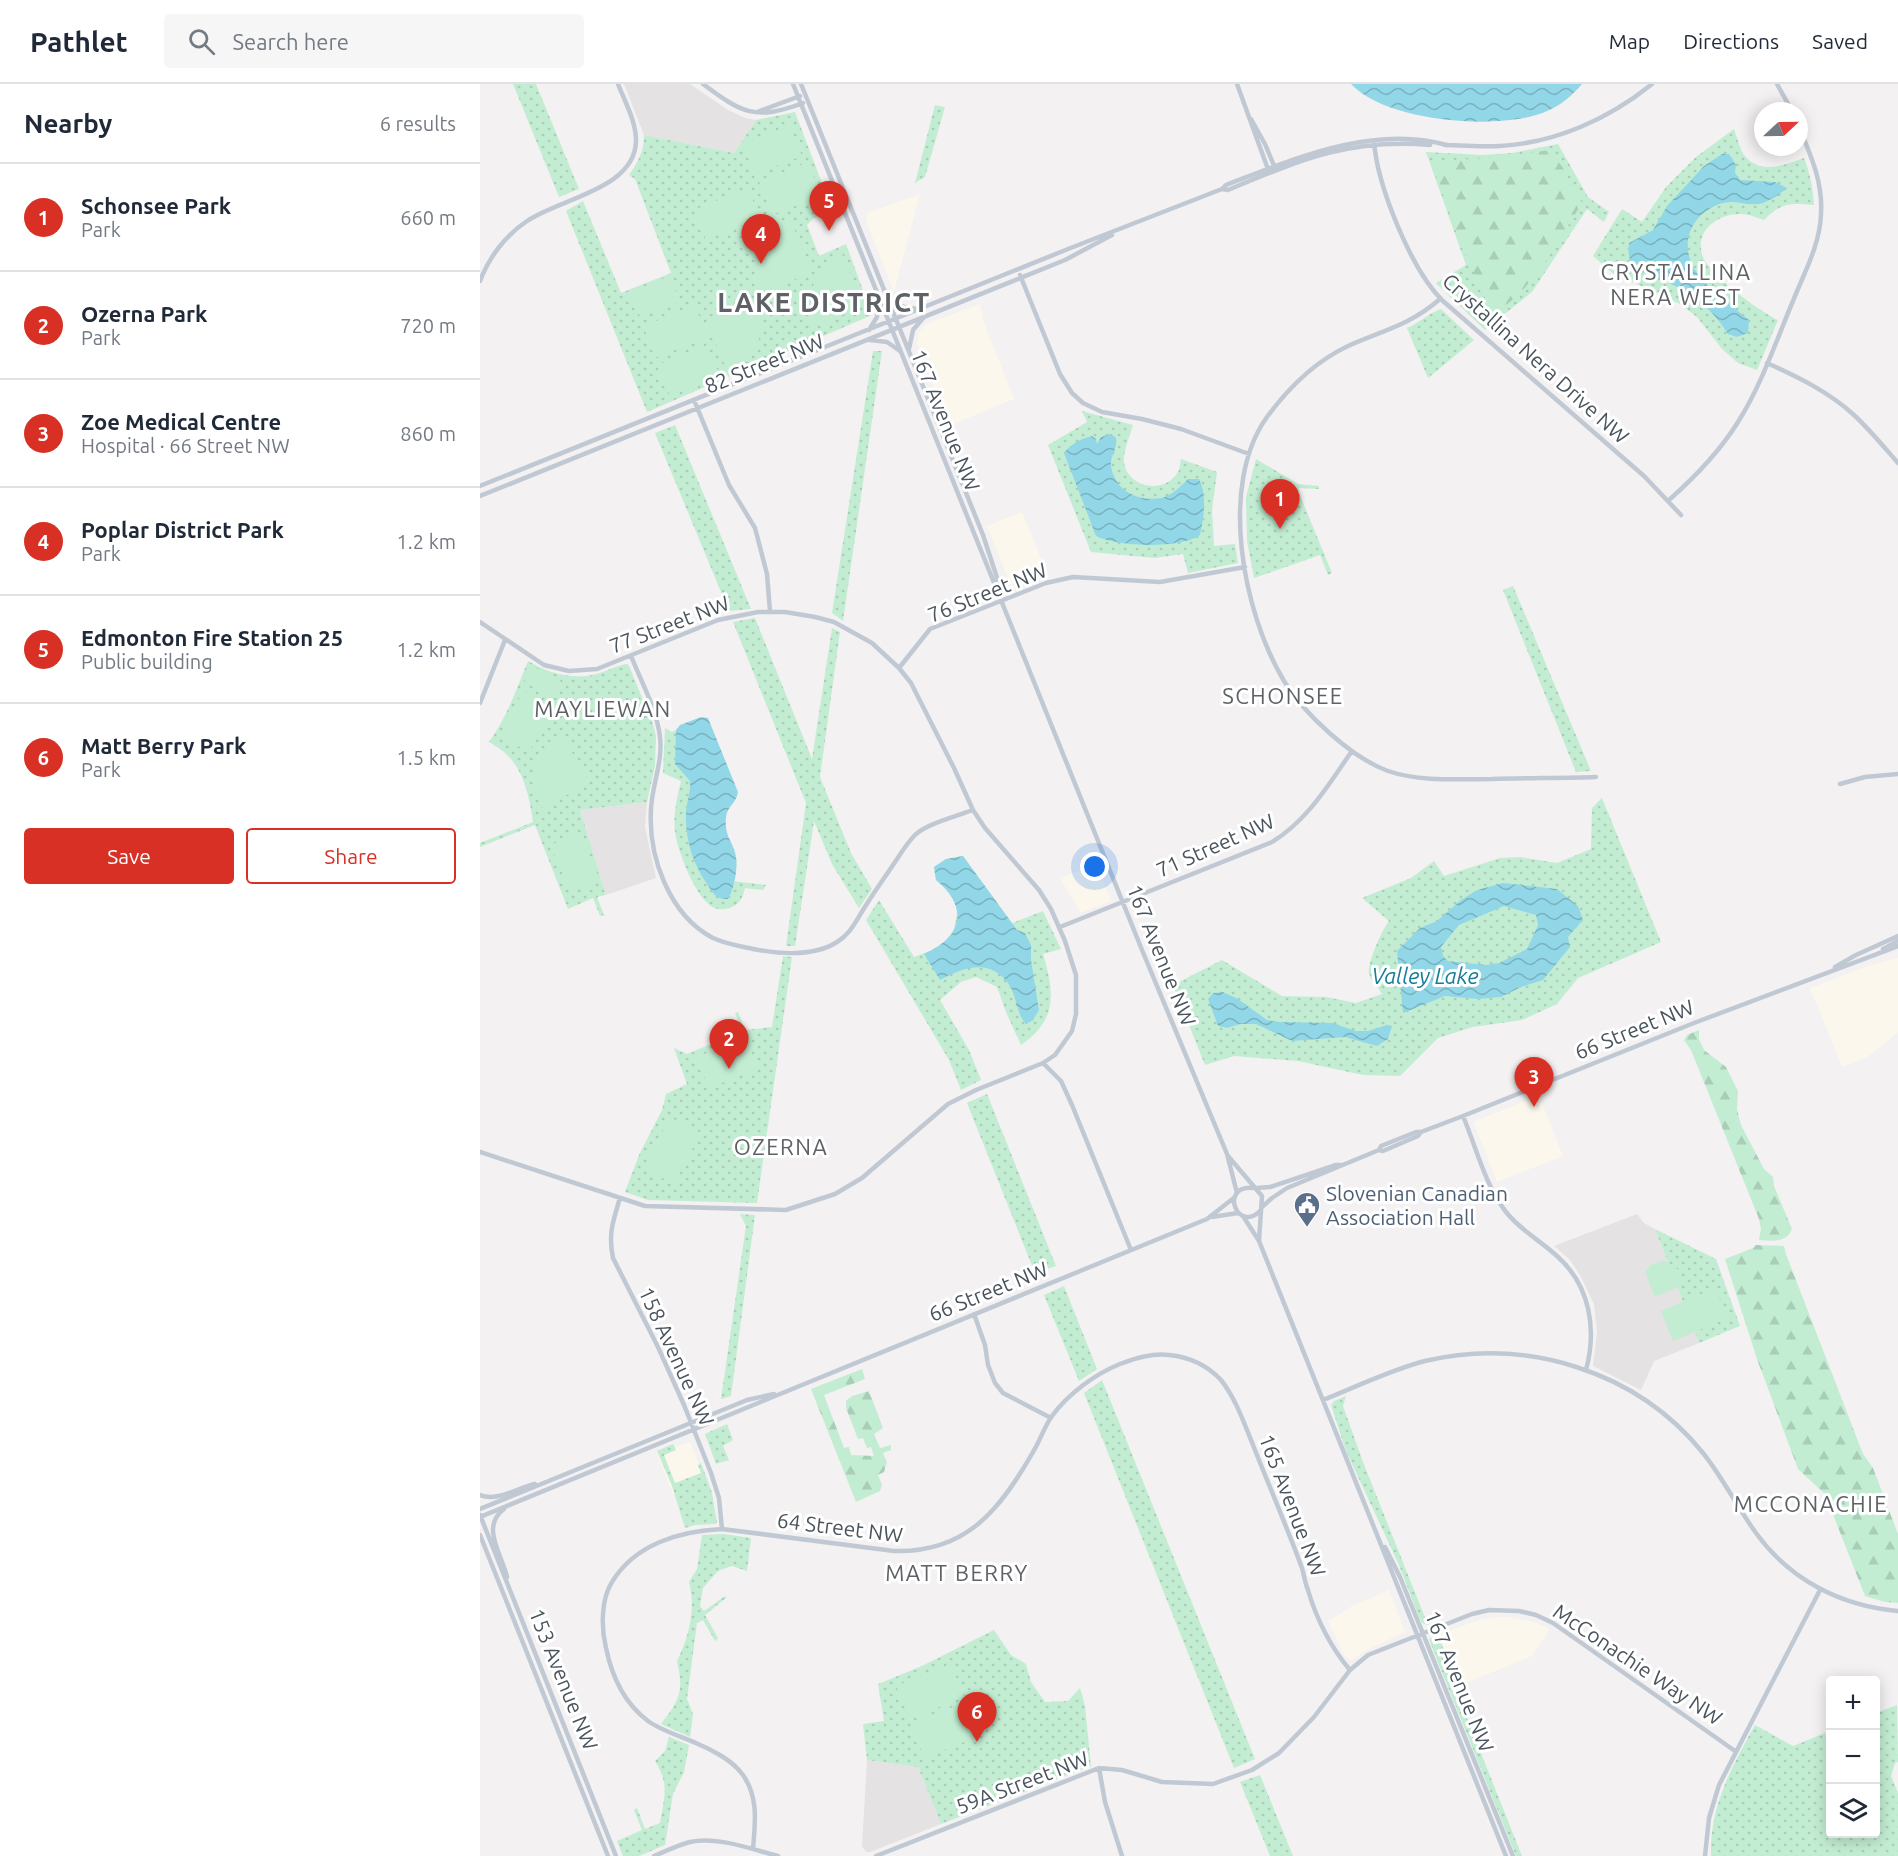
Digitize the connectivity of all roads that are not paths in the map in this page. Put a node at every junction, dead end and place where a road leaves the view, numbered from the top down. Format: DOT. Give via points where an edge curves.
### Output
graph roads {
  1 [pos="618,84"];
  2 [pos="703,84"];
  3 [pos="793,84"];
  4 [pos="801,84"];
  5 [pos="1238,84"];
  6 [pos="1652,84"];
  7 [pos="1778,84"];
  8 [pos="805,94"];
  9 [pos="798,97"];
  10 [pos="808,101"];
  11 [pos="1787,102"];
  12 [pos="801,104"];
  13 [pos="1245,109"];
  14 [pos="756,112"];
  15 [pos="1374,143"];
  16 [pos="1808,150"];
  17 [pos="1275,169"];
  18 [pos="1268,171"];
  19 [pos="1125,228"];
  20 [pos="1017,269"];
  21 [pos="1020,277"];
  22 [pos="480,281"];
  23 [pos="873,282"];
  24 [pos="885,291"];
  25 [pos="1440,298"];
  26 [pos="921,309"];
  27 [pos="925,315"];
  28 [pos="896,319"];
  29 [pos="889,322"];
  30 [pos="899,326"];
  31 [pos="892,329"];
  32 [pos="868,331"];
  33 [pos="864,340"];
  34 [pos="909,352"];
  35 [pos="902,353"];
  36 [pos="1767,363"];
  37 [pos="694,400"];
  38 [pos="697,408"];
  39 [pos="936,429"];
  40 [pos="586,443"];
  41 [pos="590,452"];
  42 [pos="1249,454"];
  43 [pos="1898,464"];
  44 [pos="480,486"];
  45 [pos="480,496"];
  46 [pos="1669,500"];
  47 [pos="1681,515"];
  48 [pos="1245,567"];
  49 [pos="1001,601"];
  50 [pos="770,611"];
  51 [pos="480,622"];
  52 [pos="505,640"];
  53 [pos="631,656"];
  54 [pos="898,668"];
  55 [pos="480,703"];
  56 [pos="1352,751"];
  57 [pos="1898,774"];
  58 [pos="1596,777"];
  59 [pos="1840,784"];
  60 [pos="973,810"];
  61 [pos="1122,902"];
  62 [pos="1060,927"];
  63 [pos="1898,938"];
  64 [pos="1898,946"];
  65 [pos="1876,954"];
  66 [pos="1827,971"];
  67 [pos="1042,1063"];
  68 [pos="1463,1116"];
  69 [pos="480,1152"];
  70 [pos="1227,1154"];
  71 [pos="1341,1165"];
  72 [pos="1255,1188"];
  73 [pos="1236,1195"];
  74 [pos="620,1198"];
  75 [pos="1262,1208"];
  76 [pos="1241,1215"];
  77 [pos="1209,1218"];
  78 [pos="1259,1241"];
  79 [pos="1131,1250"];
  80 [pos="974,1314"];
  81 [pos="1195,1361"];
  82 [pos="1586,1370"];
  83 [pos="780,1394"];
  84 [pos="1323,1400"];
  85 [pos="1051,1418"];
  86 [pos="691,1422"];
  87 [pos="694,1429"];
  88 [pos="552,1479"];
  89 [pos="480,1495"];
  90 [pos="511,1504"];
  91 [pos="480,1509"];
  92 [pos="480,1516"];
  93 [pos="722,1529"];
  94 [pos="480,1535"];
  95 [pos="480,1541"];
  96 [pos="487,1551"];
  97 [pos="1820,1590"];
  98 [pos="512,1594"];
  99 [pos="1898,1611"];
  100 [pos="1420,1635"];
  101 [pos="1350,1670"];
  102 [pos="1735,1751"];
  103 [pos="1099,1768"];
  104 [pos="753,1849"];
  105 [pos="608,1856"];
  106 [pos="616,1856"];
  107 [pos="654,1856"];
  108 [pos="778,1856"];
  109 [pos="876,1856"];
  110 [pos="1122,1856"];
  111 [pos="1506,1856"];
  112 [pos="1513,1856"];
  113 [pos="1706,1856"];
  1 -- 22 [label="street" via="636,137 633,155 619,176 544,211 516,229 496,251"];
  2 -- 14 [label="street" via="727,102"];
  3 -- 9 [label="street, 167 Avenue NW"];
  4 -- 8 [label="street, 167 Avenue NW"];
  5 -- 13 [label="street"];
  6 -- 15 [label="street, 82 Street NW" via="1602,117 1530,142 1499,146"];
  7 -- 11 [label="street"];
  8 -- 9 [label="street"];
  8 -- 10 [label="street, 167 Avenue NW"];
  9 -- 12 [label="street, 167 Avenue NW"];
  9 -- 14 [label="street"];
  10 -- 12 [label="street"];
  10 -- 24 [label="street, 167 Avenue NW"];
  12 -- 14 [label="street" via="764,114"];
  12 -- 23 [label="street, 167 Avenue NW"];
  13 -- 17 [label="street"];
  13 -- 18 [label="street"];
  15 -- 17 [label="street, 82 Street NW" via="1320,154"];
  15 -- 25 [label="street, Crystallina Nera Drive NW" via="1378,172 1411,256"];
  16 -- 36 [label="street" via="1820,187 1820,228"];
  17 -- 18 [label="street, 82 Street NW"];
  18 -- 19 [label="street, 82 Street NW"];
  19 -- 20 [label="street, 82 Street NW"];
  19 -- 21 [label="street, 82 Street NW" via="1065,260"];
  20 -- 21 [label="street"];
  20 -- 26 [label="street, 82 Street NW"];
  21 -- 27 [label="street, 82 Street NW"];
  21 -- 42 [label="street" via="1060,374 1076,398 1102,412 1181,429"];
  23 -- 29 [label="street, 167 Avenue NW"];
  23 -- 32 [label="street" via="877,316"];
  24 -- 26 [label="street" via="894,304"];
  24 -- 28 [label="street, 167 Avenue NW"];
  25 -- 42 [label="street" via="1414,319 1332,354 1299,378 1267,418"];
  25 -- 46 [label="street, Crystallina Nera Drive NW"];
  26 -- 28 [label="street, 82 Street NW"];
  27 -- 30 [label="street, 82 Street NW"];
  27 -- 34 [label="street" via="913,330"];
  28 -- 29 [label="street, 82 Street NW"];
  28 -- 30 [label="street, 167 Avenue NW"];
  29 -- 31 [label="street, 167 Avenue NW"];
  29 -- 32 [label="street, 82 Street NW"];
  30 -- 31 [label="street, 82 Street NW"];
  30 -- 34 [label="street, 167 Avenue NW"];
  31 -- 33 [label="street, 82 Street NW"];
  31 -- 35 [label="street, 167 Avenue NW"];
  32 -- 37 [label="street, 82 Street NW"];
  33 -- 35 [label="street" via="886,342"];
  33 -- 38 [label="street, 82 Street NW"];
  34 -- 39 [label="street, 167 Avenue NW"];
  35 -- 39 [label="street, 167 Avenue NW"];
  36 -- 43 [label="street" via="1817,387 1844,407"];
  36 -- 46 [label="street" via="1735,428"];
  37 -- 38 [label="street"];
  37 -- 40 [label="street, 82 Street NW"];
  38 -- 41 [label="street, 82 Street NW"];
  38 -- 50 [label="street" via="729,485 755,528 767,574"];
  39 -- 49 [label="street, 167 Avenue NW"];
  40 -- 41 [label="street"];
  40 -- 44 [label="street, 82 Street NW"];
  41 -- 45 [label="street, 82 Street NW"];
  42 -- 48 [label="street" via="1239,509"];
  46 -- 47 [label="street, Crystallina Nera Drive NW"];
  48 -- 49 [label="street, 76 Street NW" via="1160,582 1073,577"];
  48 -- 56 [label="street" via="1263,638 1283,680 1303,706"];
  49 -- 54 [label="street, 76 Street NW" via="930,629"];
  49 -- 61 [label="street, 167 Avenue NW"];
  50 -- 53 [label="street, 77 Street NW" via="718,620"];
  50 -- 54 [label="street, 77 Street NW" via="834,622 872,643"];
  51 -- 52 [label="street"];
  52 -- 53 [label="street, 77 Street NW" via="544,665 569,671 597,669"];
  52 -- 55 [label="street"];
  53 -- 60 [label="street" via="659,731 660,756 650,818 654,853 673,897 692,923 713,938 735,946 779,952 817,950 834,944 856,923 916,834"];
  54 -- 60 [label="street, 77 Street NW" via="911,683"];
  56 -- 58 [label="street" via="1380,768 1410,776"];
  56 -- 61 [label="street, 71 Street NW" via="1309,812 1279,838"];
  57 -- 59 [label="street"];
  60 -- 62 [label="street, 77 Street NW" via="1039,890"];
  61 -- 62 [label="street, 71 Street NW"];
  61 -- 70 [label="street, 167 Avenue NW"];
  62 -- 67 [label="street, 77 Street NW" via="1076,975 1076,1014 1072,1031 1055,1055"];
  63 -- 65 [label="street"];
  63 -- 66 [label="street, 66 Street NW"];
  64 -- 65 [label="street, 66 Street NW"];
  65 -- 66 [label="street, 66 Street NW"];
  66 -- 68 [label="street, 66 Street NW"];
  67 -- 74 [label="street" via="948,1104 862,1178 819,1201 786,1210 645,1206"];
  67 -- 79 [label="street" via="1061,1081"];
  68 -- 71 [label="street, 66 Street NW"];
  68 -- 82 [label="street" via="1502,1206 1521,1228 1558,1257 1582,1290 1592,1326"];
  69 -- 74 [label="street"];
  70 -- 72 [label="street, 167 Avenue NW"];
  70 -- 73 [label="street, 167 Avenue NW"];
  71 -- 72 [label="street, 66 Street NW"];
  71 -- 75 [label="street, 66 Street NW" via="1287,1188"];
  72 -- 73 [label="street" via="1243,1188"];
  72 -- 75 [label="street" via="1262,1197"];
  73 -- 76 [label="street" via="1234,1205"];
  73 -- 77 [label="street, 66 Street NW"];
  74 -- 86 [label="street, 158 Avenue NW" via="610,1229 613,1258"];
  75 -- 76 [label="street" via="1255,1215"];
  75 -- 78 [label="street, 167 Avenue NW"];
  76 -- 77 [label="street, 66 Street NW"];
  76 -- 78 [label="street, 167 Avenue NW"];
  77 -- 79 [label="street, 66 Street NW"];
  78 -- 84 [label="street, 167 Avenue NW"];
  79 -- 80 [label="street, 66 Street NW"];
  80 -- 83 [label="street, 66 Street NW"];
  80 -- 85 [label="street" via="995,1383 1003,1393"];
  81 -- 85 [label="street, 64 Street NW" via="1163,1355 1122,1364 1093,1378"];
  81 -- 101 [label="street, 165 Avenue NW" via="1216,1375 1232,1396 1311,1598 1333,1647"];
  82 -- 84 [label="street" via="1526,1356 1460,1355 1410,1366"];
  82 -- 97 [label="street" via="1629,1390 1671,1420 1710,1463 1768,1548"];
  83 -- 86 [label="street, 66 Street NW" via="747,1400"];
  83 -- 87 [label="street, 66 Street NW"];
  84 -- 100 [label="street, 167 Avenue NW" via="1371,1520 1400,1577"];
  85 -- 93 [label="street, 64 Street NW" via="1025,1467 994,1510 971,1531 937,1547 894,1551"];
  86 -- 87 [label="street, 158 Avenue NW"];
  86 -- 88 [label="street, 66 Street NW"];
  87 -- 90 [label="street, 66 Street NW"];
  87 -- 93 [label="street, 158 Avenue NW" via="719,1498"];
  88 -- 89 [label="street" via="491,1498"];
  88 -- 91 [label="street, 66 Street NW"];
  90 -- 92 [label="street, 66 Street NW"];
  90 -- 98 [label="street" via="496,1517 492,1532"];
  92 -- 98 [label="street, 153 Avenue NW"];
  93 -- 104 [label="street, 64 Street NW" via="679,1534 645,1549 620,1569 608,1588 604,1643 612,1674 629,1703 649,1722 722,1756 742,1773 756,1808"];
  94 -- 96 [label="street, 153 Avenue NW"];
  95 -- 96 [label="street"];
  96 -- 105 [label="street, 153 Avenue NW"];
  97 -- 99 [label="street" via="1859,1605"];
  97 -- 102 [label="street"];
  98 -- 106 [label="street, 153 Avenue NW"];
  100 -- 101 [label="street, 59A Street NW" via="1368,1655"];
  100 -- 102 [label="street, McConachie Way NW" via="1489,1610 1538,1616 1561,1628"];
  100 -- 111 [label="street, 167 Avenue NW"];
  100 -- 112 [label="street, 167 Avenue NW"];
  101 -- 103 [label="street, 59A Street NW" via="1295,1737 1252,1770 1213,1784 1162,1782 1122,1770"];
  102 -- 113 [label="street" via="1715,1795"];
  103 -- 109 [label="street, 59A Street NW"];
  103 -- 110 [label="street" via="1104,1802"];
  104 -- 107 [label="street" via="696,1841"];
  104 -- 108 [label="street"];
}
